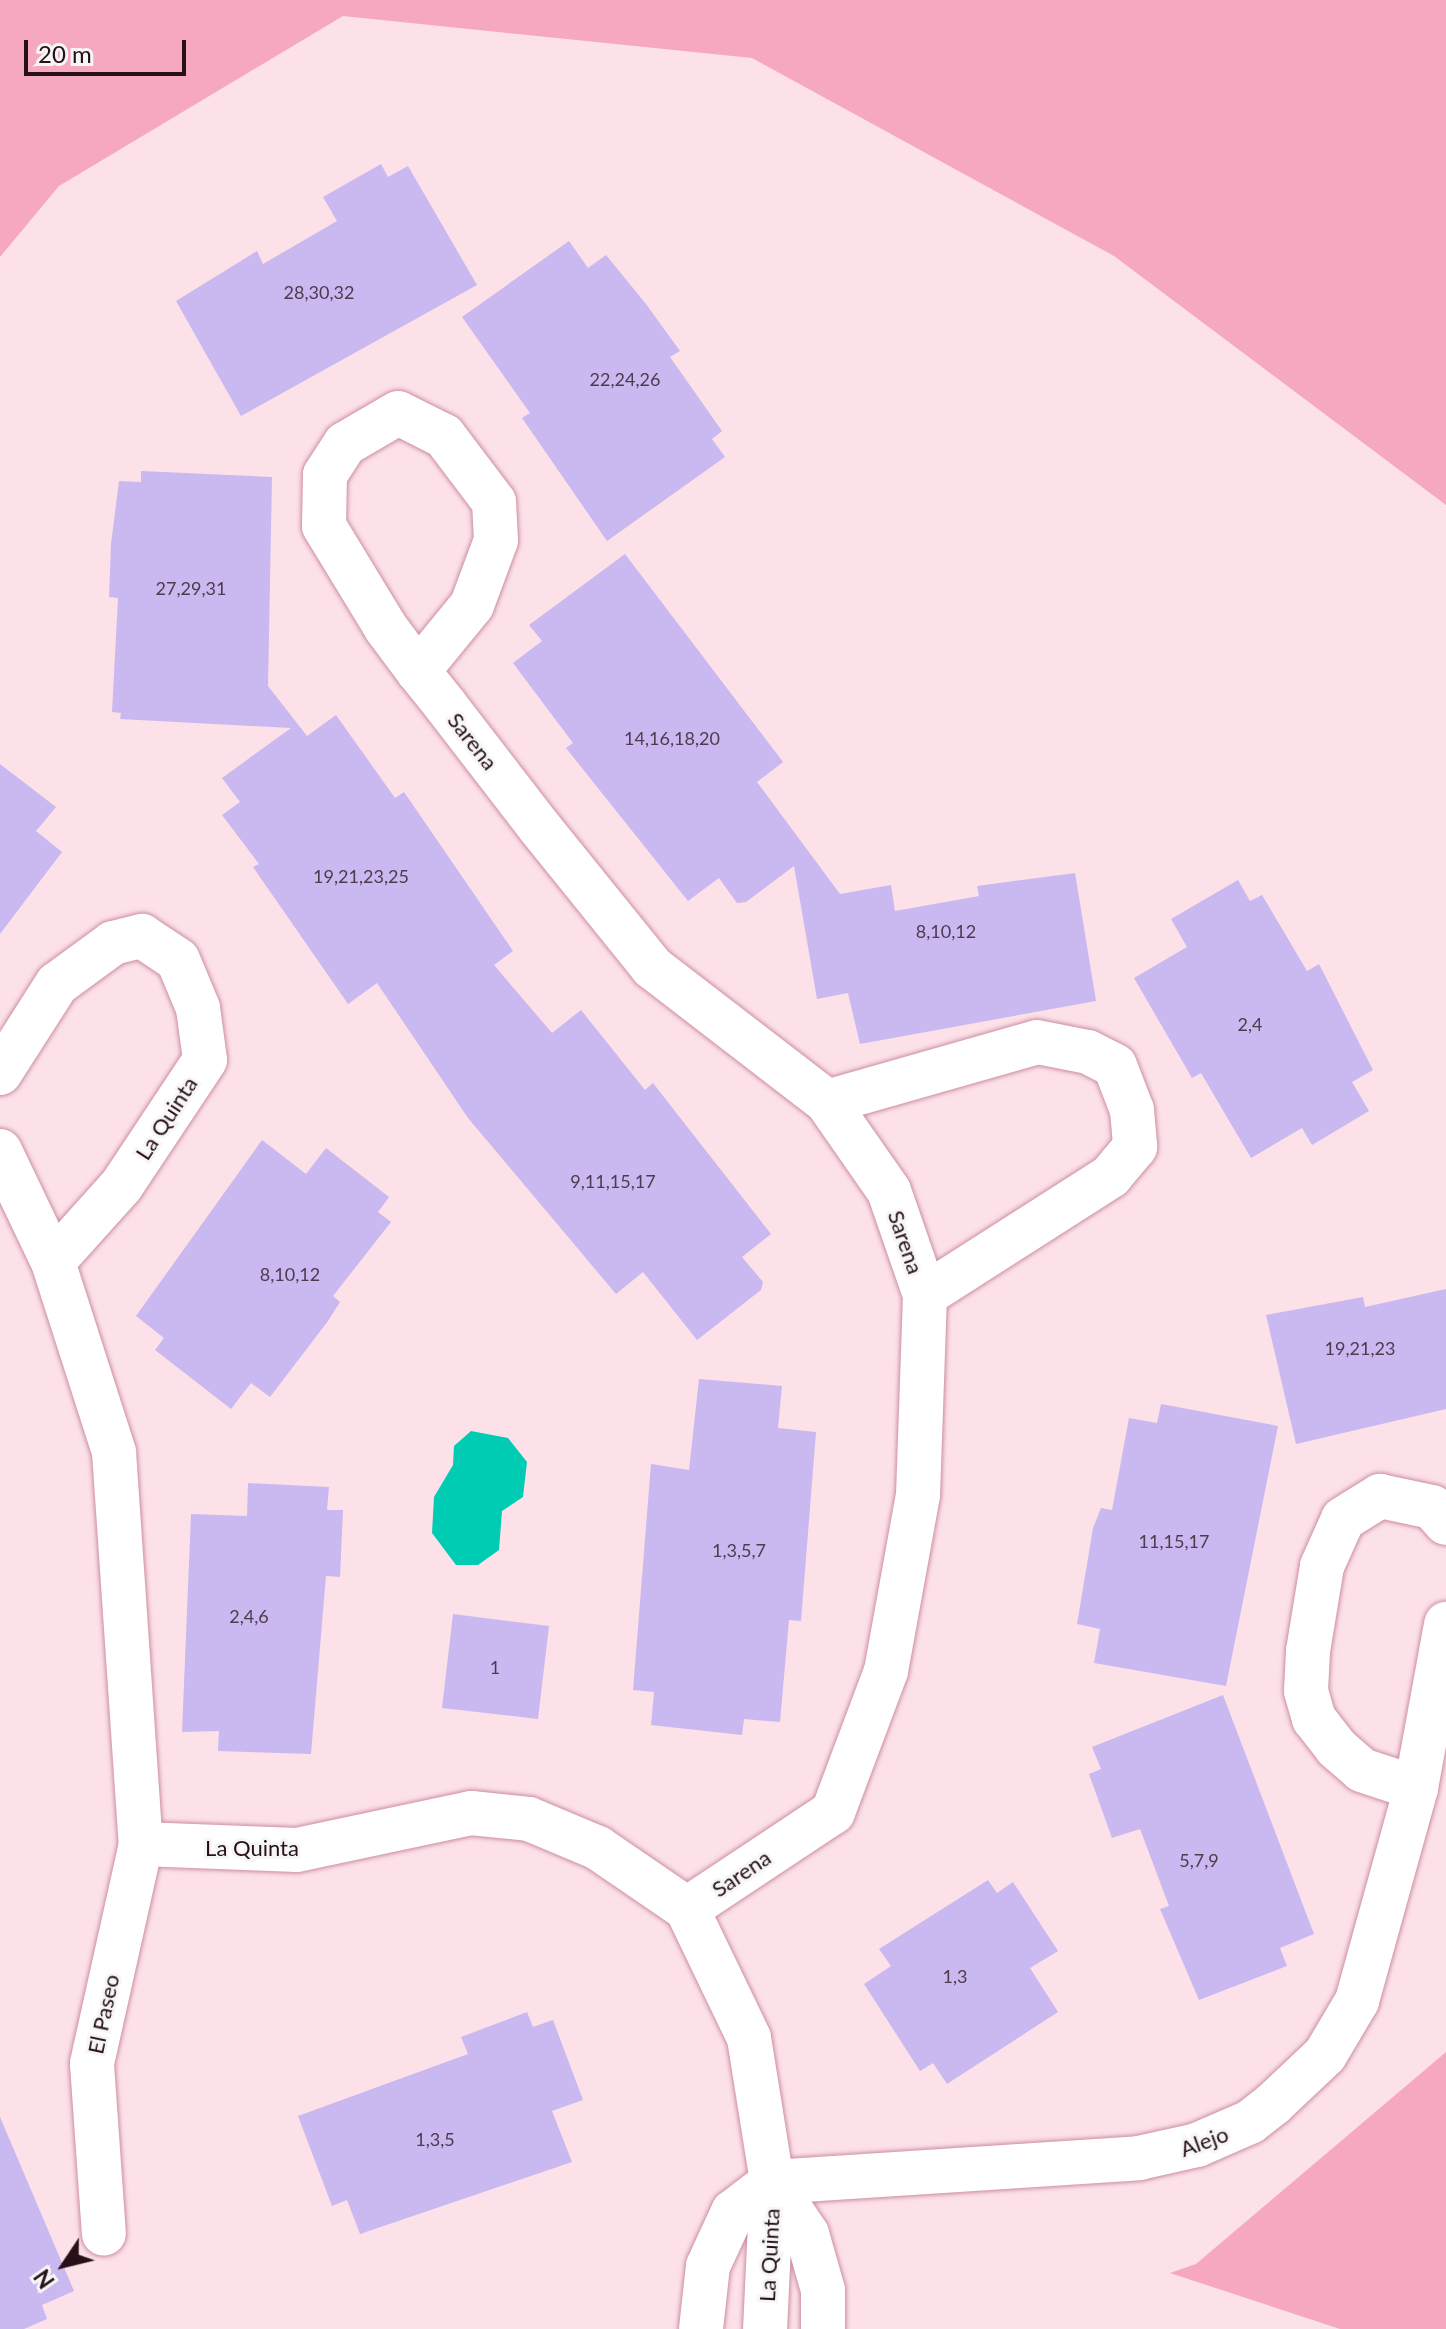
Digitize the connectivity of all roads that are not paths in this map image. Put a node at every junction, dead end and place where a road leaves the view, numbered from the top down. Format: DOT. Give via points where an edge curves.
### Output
graph roads {
  1 [pos="418,671"];
  2 [pos="0,1073"];
  3 [pos="827,1102"];
  4 [pos="0,1151"];
  5 [pos="53,1262"];
  6 [pos="925,1295"];
  7 [pos="1446,1523"];
  8 [pos="1446,1624"];
  9 [pos="1416,1788"];
  10 [pos="141,1844"];
  11 [pos="687,1909"];
  12 [pos="772,2182"];
  13 [pos="104,2234"];
  14 [pos="701,2329"];
  15 [pos="765,2329"];
  16 [pos="823,2329"];
  1 -- 1 [label="street, Sarena" via="324,526 325,475 345,444 398,413 444,436 494,502 496,540 472,605"];
  1 -- 3 [label="street, Sarena" via="652,967"];
  2 -- 5 [label="street, La Quinta" via="57,984 113,943 142,936 178,960 198,1008 205,1060 122,1185"];
  3 -- 6 [label="street, Sarena" via="889,1191"];
  3 -- 6 [label="street" via="1037,1042 1088,1052 1115,1066 1132,1110 1135,1147 1111,1176"];
  4 -- 5 [label="street"];
  5 -- 10 [label="street" via="114,1452"];
  6 -- 11 [label="street, Sarena" via="913,1524 886,1671 833,1812"];
  7 -- 9 [label="street" via="1432,1507 1380,1496 1343,1519 1322,1566 1308,1651 1306,1691 1314,1719 1336,1747 1362,1770"];
  8 -- 9 [label="street, Alejo"];
  9 -- 12 [label="street, Alejo" via="1357,2001 1325,2055 1250,2122 1197,2145 1139,2158"];
  10 -- 11 [label="street, La Quinta" via="297,1850 471,1813 529,1819 598,1848"];
  10 -- 13 [label="street, El Paseo" via="92,2064"];
  11 -- 12 [label="street, La Quinta" via="749,2038"];
  12 -- 14 [label="street, La Quinta" via="733,2212 708,2266"];
  12 -- 15 [label="street, La Quinta"];
  12 -- 16 [label="street, La Quinta" via="807,2234 823,2290"];
}
